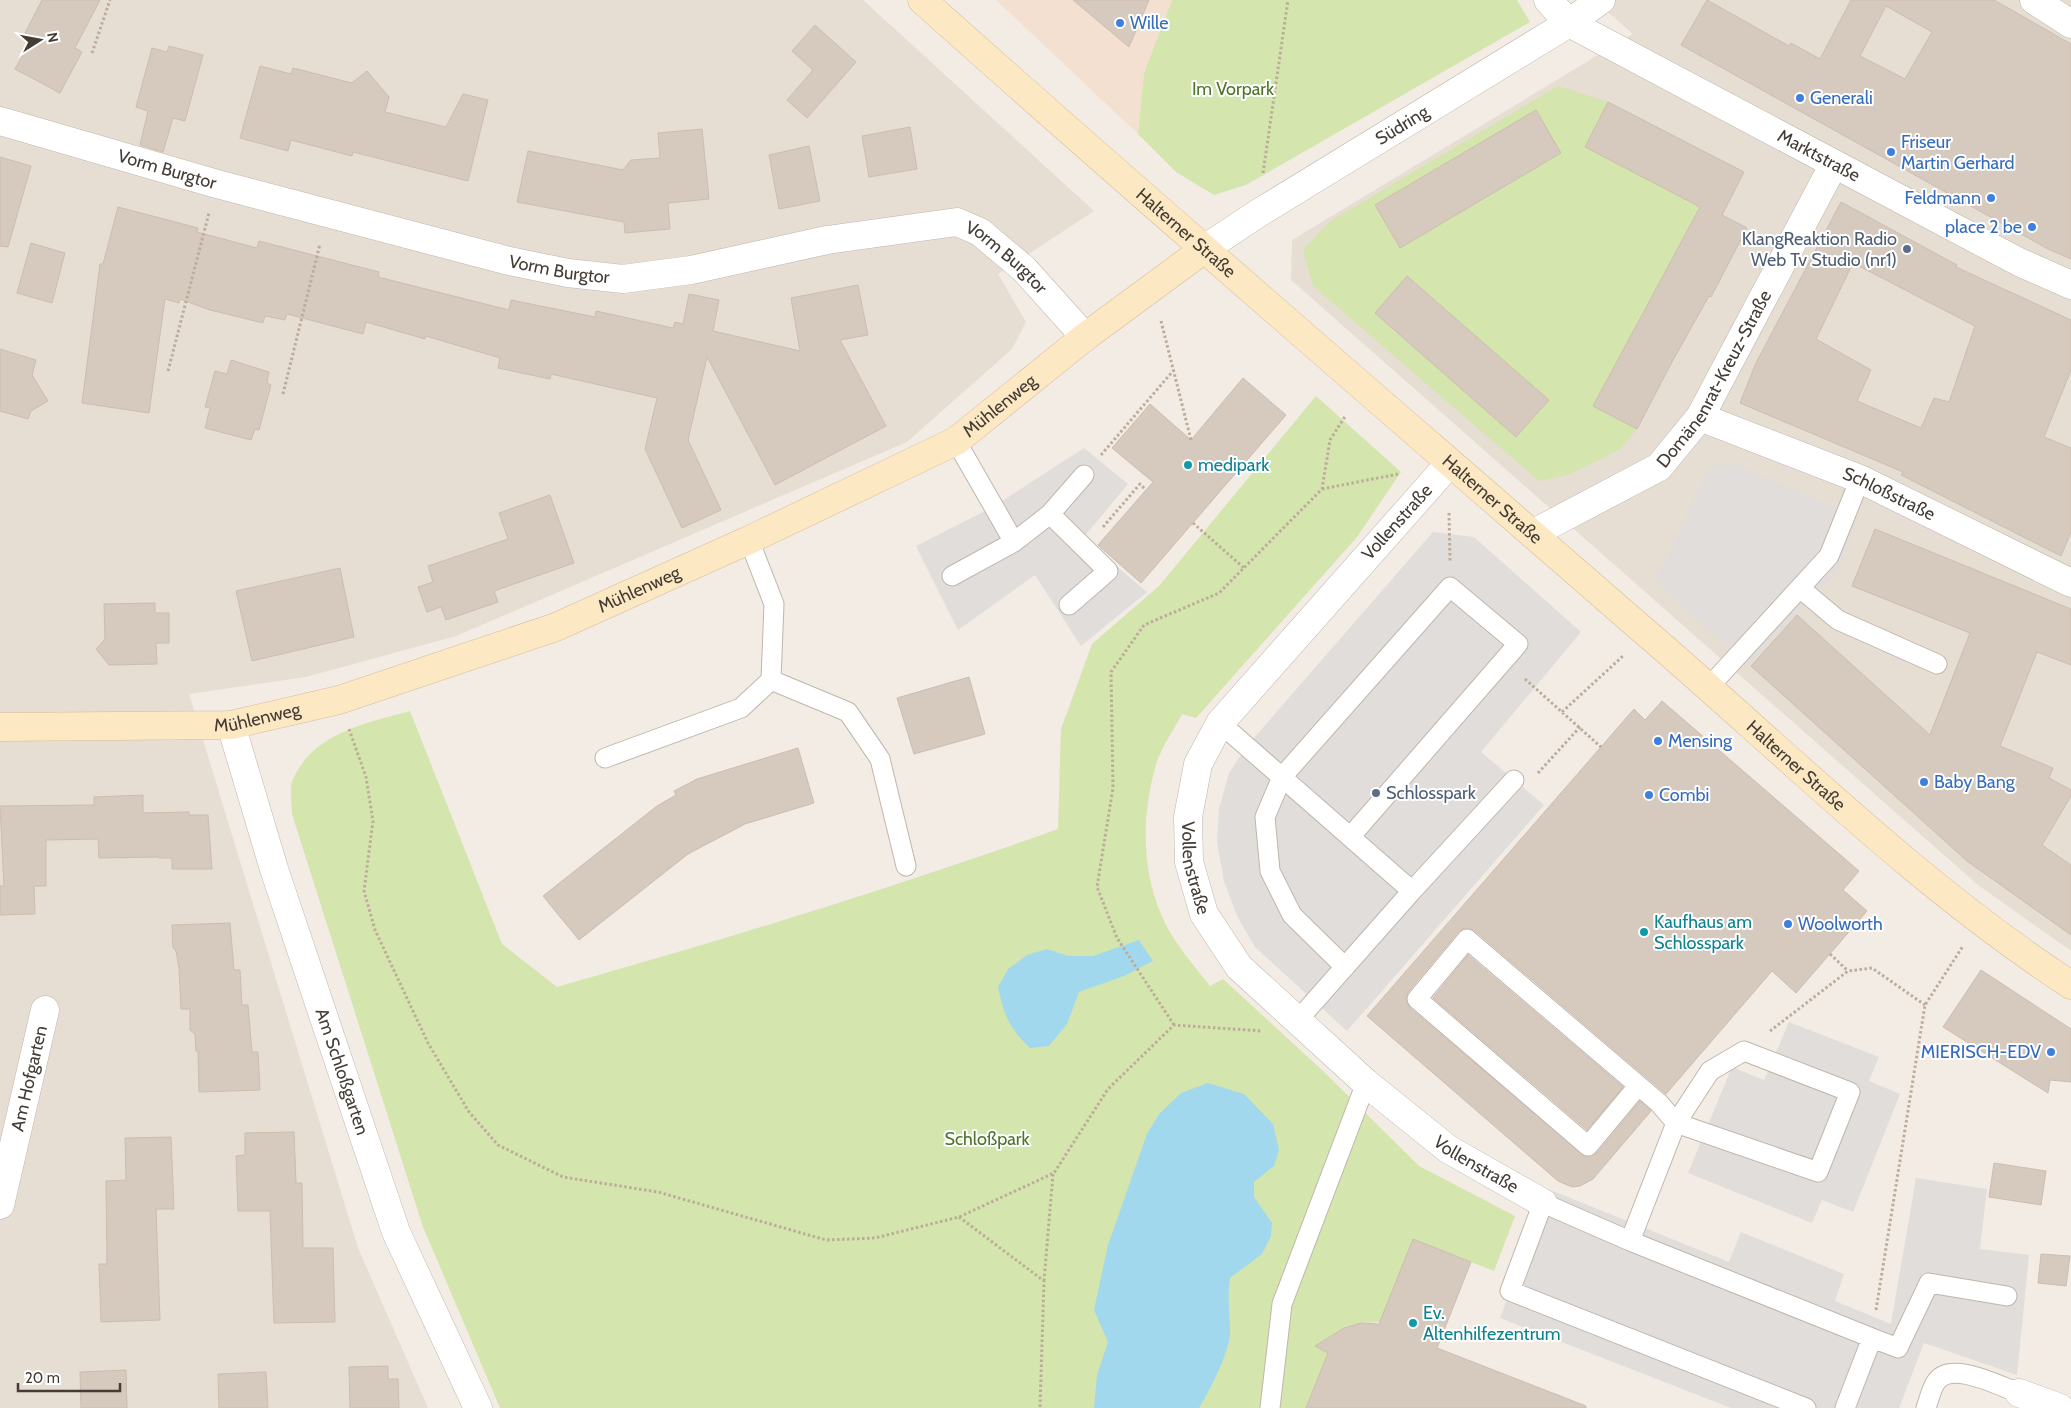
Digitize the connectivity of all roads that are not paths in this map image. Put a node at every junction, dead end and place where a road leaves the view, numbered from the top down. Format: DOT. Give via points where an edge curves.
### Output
graph roads {
  1 [pos="922,0"];
  2 [pos="1548,0"];
  3 [pos="1601,0"];
  4 [pos="2034,0"];
  5 [pos="1569,23"];
  6 [pos="2071,24"];
  7 [pos="0,121"];
  8 [pos="1834,164"];
  9 [pos="1203,250"];
  10 [pos="2071,285"];
  11 [pos="1085,338"];
  12 [pos="1700,417"];
  13 [pos="956,441"];
  14 [pos="1449,464"];
  15 [pos="1084,475"];
  16 [pos="1860,480"];
  17 [pos="1050,514"];
  18 [pos="1532,534"];
  19 [pos="750,540"];
  20 [pos="1014,542"];
  21 [pos="952,576"];
  22 [pos="2071,583"];
  23 [pos="1800,588"];
  24 [pos="1069,605"];
  25 [pos="1937,664"];
  26 [pos="772,680"];
  27 [pos="1708,688"];
  28 [pos="1220,723"];
  29 [pos="231,725"];
  30 [pos="0,727"];
  31 [pos="605,758"];
  32 [pos="1282,777"];
  33 [pos="1514,780"];
  34 [pos="1350,837"];
  35 [pos="906,866"];
  36 [pos="1412,891"];
  37 [pos="1345,967"];
  38 [pos="2069,980"];
  39 [pos="45,1010"];
  40 [pos="1304,1028"];
  41 [pos="1366,1083"];
  42 [pos="1638,1086"];
  43 [pos="1676,1122"];
  44 [pos="1543,1203"];
  45 [pos="0,1205"];
  46 [pos="1630,1242"];
  47 [pos="2007,1296"];
  48 [pos="1872,1338"];
  49 [pos="2019,1393"];
  50 [pos="478,1408"];
  51 [pos="1270,1408"];
  52 [pos="1806,1408"];
  53 [pos="1845,1408"];
  54 [pos="1926,1408"];
  55 [pos="2060,1408"];
  1 -- 9 [label="main road, Halterner Straße"];
  2 -- 5 [label="street, Marktstraße"];
  3 -- 5 [label="street, Südring"];
  4 -- 6 [label="street"];
  5 -- 8 [label="street, Marktstraße"];
  5 -- 9 [label="street, Südring"];
  7 -- 11 [label="street, Vorm Burgtor" via="217,184 509,261 623,279 691,270 827,240 957,222 980,232 1024,269"];
  8 -- 10 [label="street, Marktstraße" via="2019,262"];
  8 -- 12 [label="street, Domänenrat-Kreuz-Straße"];
  9 -- 11 [label="main road, Mühlenweg"];
  9 -- 14 [label="main road, Halterner Straße"];
  11 -- 13 [label="main road, Mühlenweg"];
  12 -- 16 [label="street, Schloßstraße"];
  12 -- 18 [label="street, Domänenrat-Kreuz-Straße" via="1659,467"];
  13 -- 19 [label="main road, Mühlenweg"];
  13 -- 20 [label="lane"];
  14 -- 18 [label="main road, Halterner Straße"];
  14 -- 28 [label="street, Vollenstraße"];
  15 -- 17 [label="lane"];
  16 -- 22 [label="street, Schloßstraße"];
  16 -- 23 [label="lane" via="1829,556"];
  17 -- 20 [label="lane"];
  17 -- 24 [label="lane" via="1108,571"];
  18 -- 27 [label="main road, Halterner Straße"];
  19 -- 26 [label="lane" via="774,604"];
  19 -- 29 [label="main road, Mühlenweg" via="556,627 339,700"];
  20 -- 21 [label="lane"];
  23 -- 25 [label="lane" via="1838,620"];
  23 -- 27 [label="lane"];
  26 -- 31 [label="lane" via="741,708"];
  26 -- 35 [label="lane" via="848,712 880,759"];
  27 -- 38 [label="main road, Halterner Straße" via="1980,921"];
  28 -- 32 [label="lane"];
  28 -- 40 [label="street, Vollenstraße" via="1198,764 1188,817 1188,862 1204,914 1239,967"];
  29 -- 30 [label="main road, Mühlenweg"];
  29 -- 50 [label="street, Am Schloßgarten" via="274,869 396,1232"];
  32 -- 34 [label="lane"];
  32 -- 34 [label="lane" via="1450,587 1518,644"];
  32 -- 37 [label="lane" via="1265,817 1270,871 1292,915"];
  33 -- 36 [label="lane"];
  34 -- 36 [label="lane"];
  36 -- 37 [label="lane"];
  37 -- 40 [label="lane"];
  39 -- 45 [label="street, Am Hofgarten"];
  40 -- 41 [label="street, Vollenstraße"];
  41 -- 44 [label="street, Vollenstraße" via="1448,1149"];
  41 -- 51 [label="lane" via="1282,1304"];
  42 -- 42 [label="lane" via="1467,939 1416,999 1588,1146"];
  42 -- 43 [label="lane"];
  43 -- 43 [label="lane" via="1818,1172 1850,1092 1744,1051 1710,1071"];
  43 -- 46 [label="lane"];
  44 -- 46 [label="lane"];
  44 -- 52 [label="lane" via="1510,1291"];
  46 -- 48 [label="lane"];
  47 -- 48 [label="lane" via="1929,1283 1898,1348"];
  48 -- 53 [label="lane"];
  49 -- 54 [label="lane" via="1960,1372 1945,1373 1935,1382"];
  49 -- 55 [label="street"];
}
